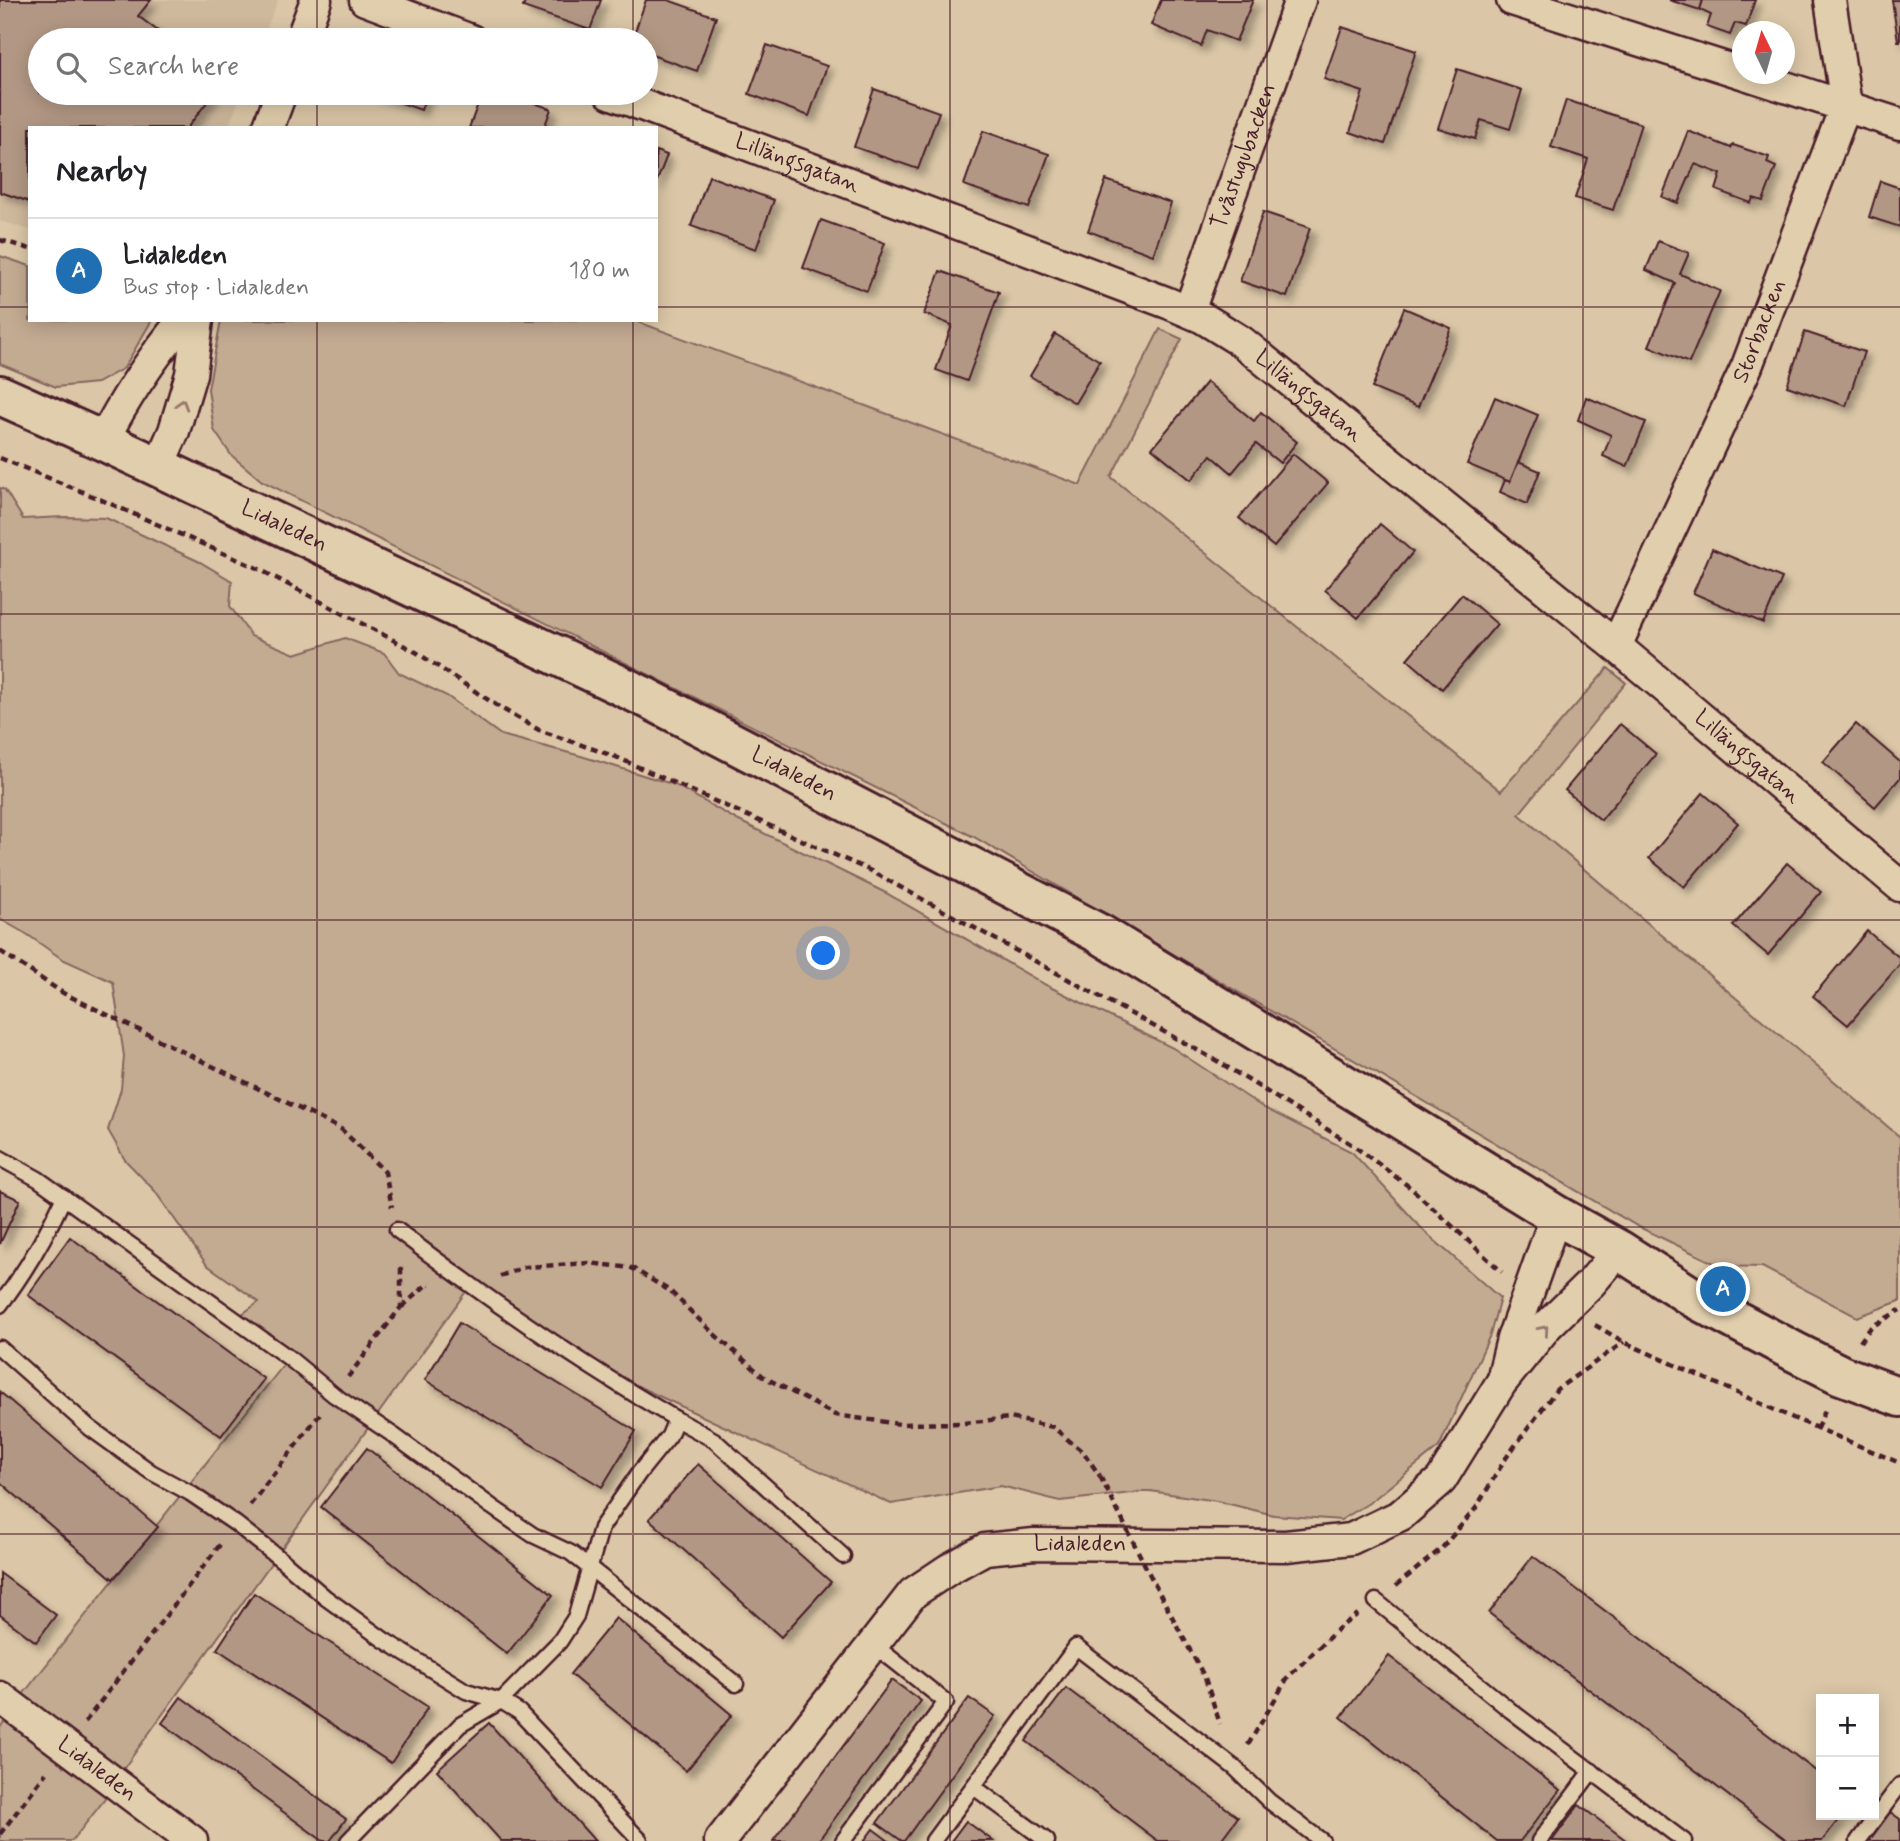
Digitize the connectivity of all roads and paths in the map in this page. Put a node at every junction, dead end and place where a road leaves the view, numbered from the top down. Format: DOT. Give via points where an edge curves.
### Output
graph roads {
  1 [pos="316,0"];
  2 [pos="365,0"];
  3 [pos="1300,0"];
  4 [pos="1512,0"];
  5 [pos="1830,0"];
  6 [pos="306,28"];
  7 [pos="439,28"];
  8 [pos="1732,69"];
  9 [pos="1779,84"];
  10 [pos="277,105"];
  11 [pos="642,105"];
  12 [pos="1846,105"];
  13 [pos="1900,124"];
  14 [pos="269,126"];
  15 [pos="0,240"];
  16 [pos="28,248"];
  17 [pos="1189,311"];
  18 [pos="181,322"];
  19 [pos="198,322"];
  20 [pos="0,396"];
  21 [pos="103,441"];
  22 [pos="0,458"];
  23 [pos="158,467"];
  24 [pos="1616,646"];
  25 [pos="1900,886"];
  26 [pos="0,951"];
  27 [pos="0,1158"];
  28 [pos="64,1198"];
  29 [pos="1556,1215"];
  30 [pos="397,1230"];
  31 [pos="1619,1250"];
  32 [pos="470,1286"];
  33 [pos="1529,1287"];
  34 [pos="0,1305"];
  35 [pos="401,1307"];
  36 [pos="1566,1308"];
  37 [pos="1624,1342"];
  38 [pos="0,1348"];
  39 [pos="1900,1376"];
  40 [pos="1502,1383"];
  41 [pos="334,1395"];
  42 [pos="1900,1397"];
  43 [pos="676,1419"];
  44 [pos="1900,1463"];
  45 [pos="236,1524"];
  46 [pos="843,1556"];
  47 [pos="590,1570"];
  48 [pos="1376,1601"];
  49 [pos="874,1645"];
  50 [pos="736,1684"];
  51 [pos="0,1697"];
  52 [pos="501,1701"];
  53 [pos="66,1747"];
  54 [pos="1235,1768"];
  55 [pos="1592,1771"];
  56 [pos="1900,1785"];
  57 [pos="974,1787"];
  58 [pos="0,1834"];
  59 [pos="640,1840"];
  60 [pos="192,1841"];
  61 [pos="348,1841"];
  62 [pos="720,1841"];
  63 [pos="843,1841"];
  64 [pos="933,1841"];
  65 [pos="1047,1841"];
  66 [pos="1322,1841"];
  67 [pos="1539,1841"];
  68 [pos="1684,1841"];
  69 [pos="1858,1841"];
  1 -- 6 [label="street"];
  2 -- 7 [label="street"];
  3 -- 17 [label="street, Tvåstugubacken"];
  4 -- 8 [label="street"];
  5 -- 12 [label="street, Storbacken"];
  9 -- 12 [label="street"];
  10 -- 14 [label="street"];
  11 -- 17 [label="street, Lillängsgatan"];
  12 -- 13 [label="street"];
  12 -- 24 [label="street, Storbacken" via="1747,366"];
  15 -- 16 [label="path"];
  17 -- 24 [label="street, Lillängsgatan" via="1242,342"];
  18 -- 21 [label="street" via="118,410"];
  23 -- 19 [label="street, one-way" via="191,374"];
  20 -- 21 [label="street, Lidaleden"];
  21 -- 23 [label="street, Lidaleden"];
  22 -- 33 [label="path" via="257,568 416,652 539,730 616,757 884,878 1219,1062 1354,1146 1411,1188 1506,1275"];
  23 -- 29 [label="street, Lidaleden" via="647,698 1100,934"];
  24 -- 25 [label="street, Lillängsgatan"];
  26 -- 30 [label="path" via="63,993 341,1129 385,1172"];
  27 -- 28 [label="lane"];
  28 -- 34 [label="lane" via="49,1231"];
  28 -- 41 [label="lane"];
  29 -- 31 [label="street, Lidaleden"];
  29 -- 33 [label="street, Lidaleden"];
  30 -- 32 [label="lane"];
  30 -- 35 [label="path"];
  31 -- 36 [label="street, Lidaleden"];
  31 -- 39 [label="street, Lidaleden" via="1707,1281"];
  31 -- 42 [label="street, Lidaleden" via="1694,1298 1794,1352"];
  32 -- 35 [label="path" via="426,1285"];
  32 -- 43 [label="lane"];
  32 -- 54 [label="path, bridge" via="525,1267 589,1263 632,1268 670,1291 764,1377 835,1415 900,1424 1010,1418 1053,1427 1084,1453 1100,1476 1205,1678"];
  33 -- 40 [label="street, Lidaleden"];
  35 -- 41 [label="path"];
  36 -- 37 [label="path"];
  40 -- 36 [label="street, Lidaleden, one-way"];
  37 -- 44 [label="path"];
  37 -- 48 [label="path" via="1557,1389 1476,1508 1443,1548"];
  38 -- 45 [label="lane" via="90,1428"];
  40 -- 49 [label="street, Lidaleden" via="1441,1480 1401,1515 1351,1539 1286,1546 1034,1544 985,1549 913,1593"];
  41 -- 45 [label="path"];
  41 -- 47 [label="lane"];
  43 -- 46 [label="lane" via="714,1440"];
  43 -- 47 [label="lane" via="669,1436 601,1528"];
  45 -- 52 [label="lane" via="384,1640 466,1690"];
  45 -- 53 [label="path"];
  47 -- 50 [label="lane"];
  47 -- 52 [label="lane" via="576,1616 560,1641"];
  48 -- 54 [label="path" via="1339,1628 1288,1677"];
  48 -- 55 [label="lane"];
  49 -- 62 [label="street, Lidaleden"];
  49 -- 63 [label="lane" via="946,1702"];
  51 -- 53 [label="street, Lidaleden"];
  52 -- 59 [label="lane" via="519,1713"];
  52 -- 61 [label="lane" via="460,1726"];
  53 -- 58 [label="path"];
  53 -- 60 [label="street, Lidaleden"];
  54 -- 57 [label="lane" via="1076,1647"];
  54 -- 66 [label="lane"];
  55 -- 67 [label="lane"];
  55 -- 68 [label="lane"];
  56 -- 69 [label="lane"];
  57 -- 64 [label="lane"];
  57 -- 65 [label="lane"];
}
